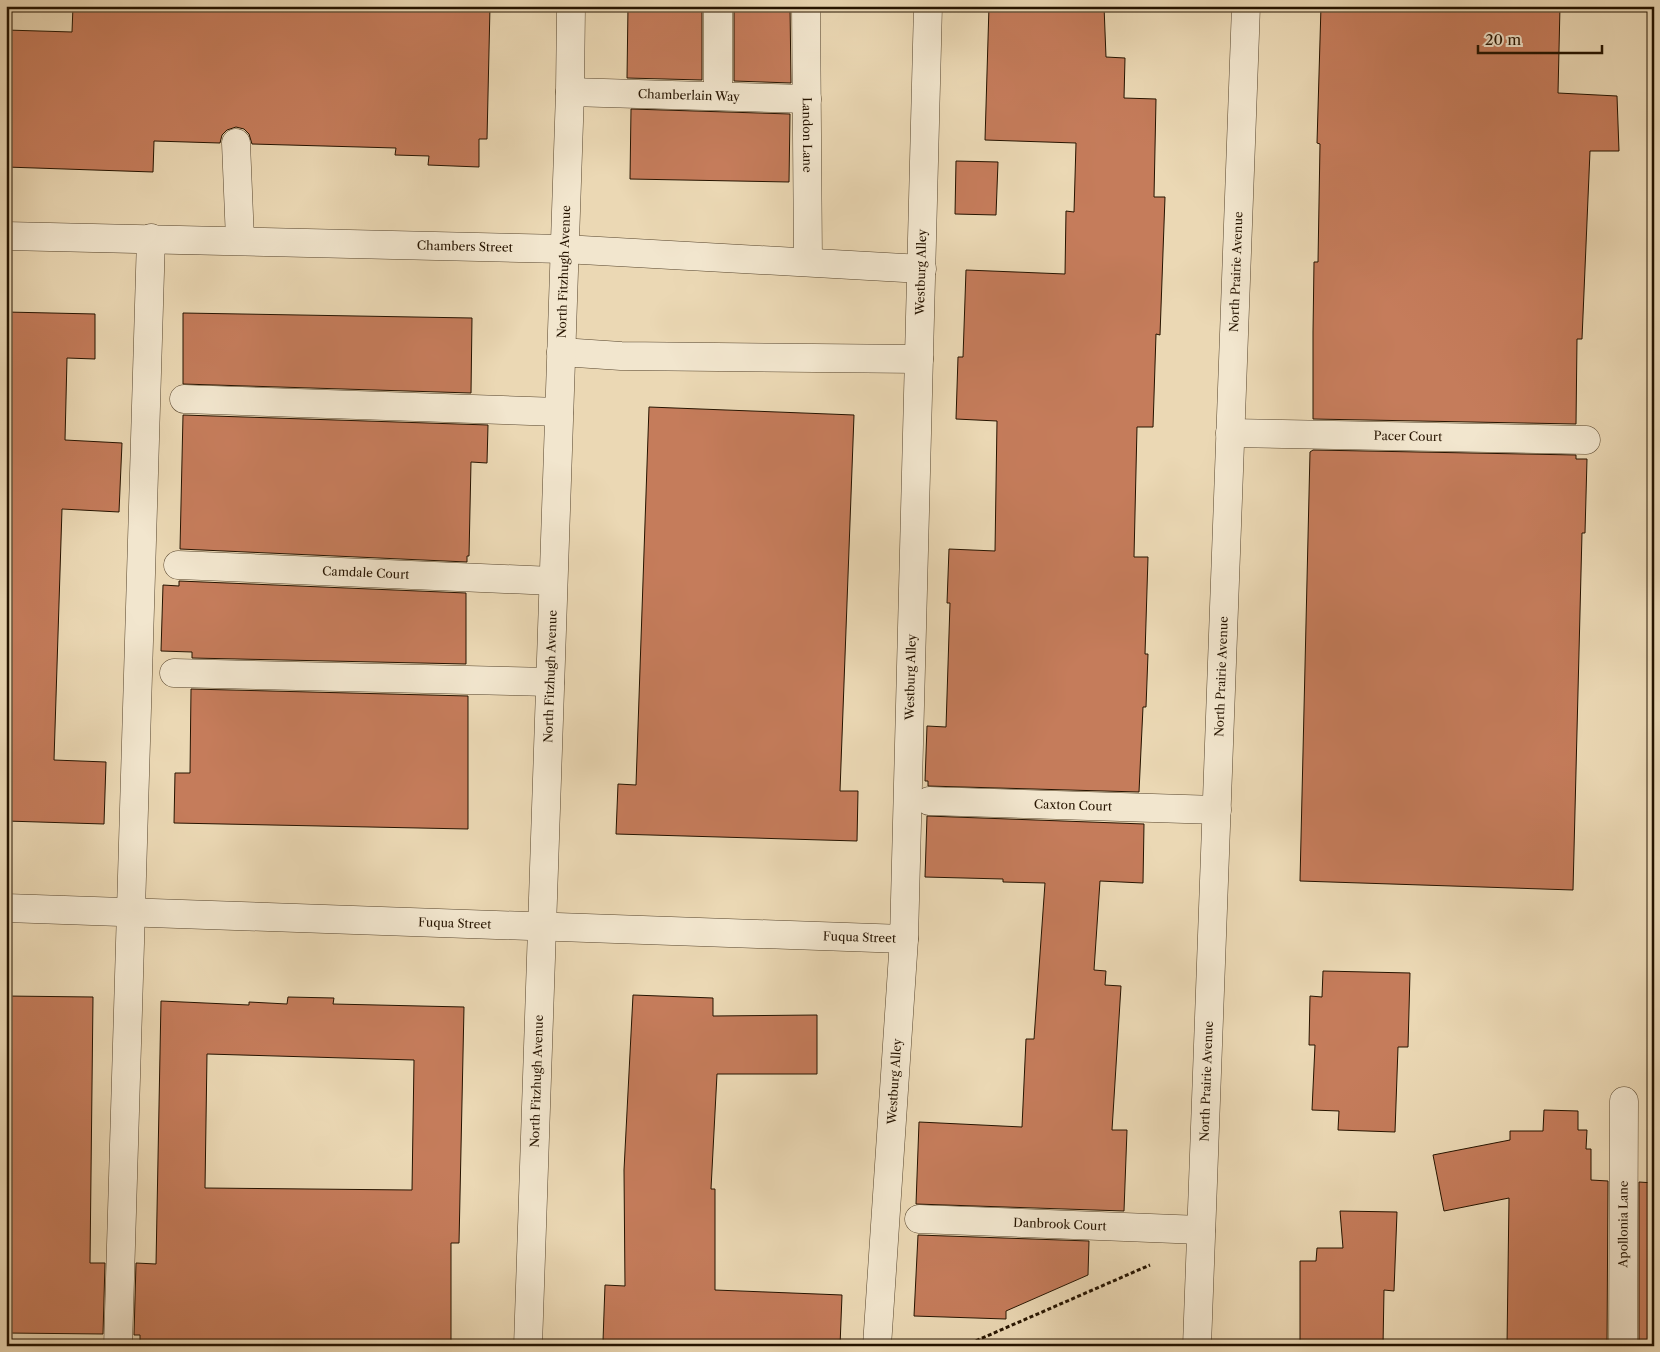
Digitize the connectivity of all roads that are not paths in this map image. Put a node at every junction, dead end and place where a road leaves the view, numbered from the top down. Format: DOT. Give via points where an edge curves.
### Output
graph roads {
  1 [pos="571,6"];
  2 [pos="718,6"];
  3 [pos="806,6"];
  4 [pos="928,6"];
  5 [pos="1246,6"];
  6 [pos="570,92"];
  7 [pos="718,96"];
  8 [pos="808,99"];
  9 [pos="236,143"];
  10 [pos="6,236"];
  11 [pos="151,238"];
  12 [pos="240,240"];
  13 [pos="564,249"];
  14 [pos="808,262"];
  15 [pos="922,269"];
  16 [pos="561,352"];
  17 [pos="920,359"];
  18 [pos="184,399"];
  19 [pos="559,412"];
  20 [pos="1230,433"];
  21 [pos="1586,440"];
  22 [pos="178,565"];
  23 [pos="553,581"];
  24 [pos="174,673"];
  25 [pos="550,682"];
  26 [pos="929,801"];
  27 [pos="1217,810"];
  28 [pos="6,908"];
  29 [pos="132,913"];
  30 [pos="542,928"];
  31 [pos="904,939"];
  32 [pos="1624,1101"];
  33 [pos="919,1220"];
  34 [pos="1201,1230"];
  35 [pos="118,1346"];
  36 [pos="528,1346"];
  37 [pos="877,1346"];
  38 [pos="1197,1346"];
  39 [pos="1623,1346"];
  1 -- 6 [label="street, North Fitzhugh Avenue"];
  2 -- 7 [label="street"];
  3 -- 8 [label="street, Landon Lane"];
  4 -- 15 [label="street, Westburg Alley"];
  5 -- 20 [label="street, North Prairie Avenue"];
  6 -- 7 [label="street, Chamberlain Way"];
  6 -- 13 [label="street, North Fitzhugh Avenue"];
  7 -- 8 [label="street, Chamberlain Way"];
  8 -- 14 [label="street, Landon Lane"];
  9 -- 12 [label="street"];
  10 -- 11 [label="street, Chambers Street"];
  11 -- 12 [label="street, Chambers Street"];
  11 -- 29 [label="street"];
  12 -- 13 [label="street, Chambers Street"];
  13 -- 14 [label="street, Chambers Street"];
  13 -- 16 [label="street, North Fitzhugh Avenue"];
  14 -- 15 [label="street, Chambers Street"];
  15 -- 17 [label="street, Westburg Alley"];
  16 -- 17 [label="street" via="621,356"];
  16 -- 19 [label="street, North Fitzhugh Avenue"];
  17 -- 31 [label="street, Westburg Alley"];
  18 -- 19 [label="street"];
  19 -- 23 [label="street, North Fitzhugh Avenue"];
  20 -- 21 [label="street, Pacer Court"];
  20 -- 27 [label="street, North Prairie Avenue"];
  22 -- 23 [label="street, Camdale Court"];
  23 -- 25 [label="street, North Fitzhugh Avenue"];
  24 -- 25 [label="street"];
  25 -- 30 [label="street, North Fitzhugh Avenue"];
  26 -- 27 [label="street, Caxton Court"];
  27 -- 34 [label="street, North Prairie Avenue"];
  28 -- 29 [label="street, Fuqua Street"];
  29 -- 30 [label="street, Fuqua Street"];
  29 -- 35 [label="street"];
  30 -- 31 [label="street, Fuqua Street"];
  30 -- 36 [label="street, North Fitzhugh Avenue"];
  31 -- 37 [label="street, Westburg Alley"];
  32 -- 39 [label="street, Apollonia Lane"];
  33 -- 34 [label="street, Danbrook Court"];
  34 -- 38 [label="street, North Prairie Avenue"];
}
